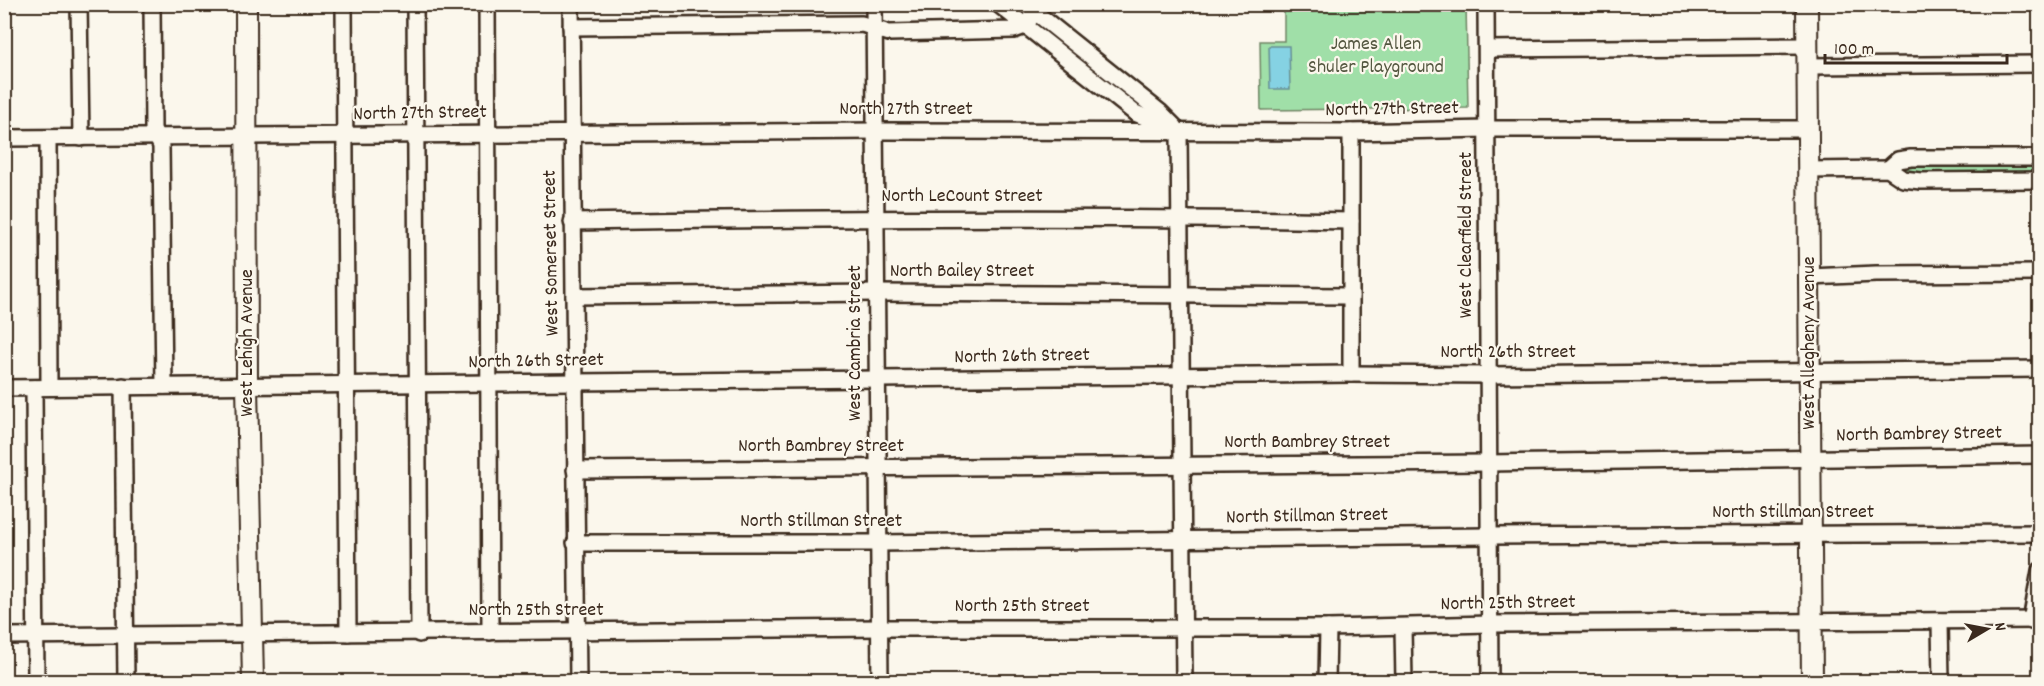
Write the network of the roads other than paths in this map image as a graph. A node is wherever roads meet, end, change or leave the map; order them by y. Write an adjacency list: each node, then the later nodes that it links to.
1 (80, 4): 33 (street)
2 (152, 4): 30 (street)
3 (246, 4): 28 (main road, West Lehigh Avenue)
4 (344, 4): 29 (street)
5 (416, 4): 27 (street)
6 (487, 4): 25 (street)
7 (571, 4): 14 (street, West Somerset Street)
8 (874, 4): 15 (street, West Cambria Street)
9 (998, 4): 13 (street)
10 (1486, 4): 17 (street, West Clearfield Street)
11 (1807, 4): 16 (main road, West Allegheny Avenue)
12 (1030, 8): 13 (street); 23 (street)
13 (1025, 26): 15 (street); 23 (street)
14 (571, 27): 15 (street); 26 (street, West Somerset Street)
15 (875, 30): 22 (street, West Cambria Street)
16 (1808, 46): 17 (street); 19 (main road, West Allegheny Avenue)
17 (1487, 49): 20 (street, West Clearfield Street)
18 (2040, 64): 19 (street)
19 (1808, 66): 21 (main road, West Allegheny Avenue)
20 (1487, 129): 21 (street, North 27th Street); 24 (street, North 27th Street); 51 (street, West Clearfield Street)
21 (1808, 129): 36 (main road, West Allegheny Avenue)
22 (876, 131): 23 (street, North 27th Street); 26 (street, North 27th Street); 38 (street, West Cambria Street)
23 (1179, 131): 24 (street, North 27th Street); 39 (street)
24 (1351, 132): 40 (street)
25 (488, 134): 26 (street, North 27th Street); 27 (street, North 27th Street); 55 (street)
26 (572, 134): 41 (street, West Somerset Street)
27 (416, 135): 29 (street, North 27th Street); 57 (street)
28 (246, 136): 29 (street, North 27th Street); 30 (street, North 27th Street); 59 (main road, West Lehigh Avenue)
29 (345, 136): 56 (street)
30 (157, 137): 33 (street, North 27th Street); 58 (street)
31 (4, 138): 32 (street, North 27th Street)
32 (48, 138): 33 (street, North 27th Street); 60 (street)
33 (81, 138)
34 (2040, 158): 35 (street)
35 (1888, 169): 36 (street); 37 (street)
36 (1809, 170): 43 (main road, West Allegheny Avenue)
37 (2040, 180)
38 (876, 218): 39 (street, North LeCount Street); 41 (street, North LeCount Street); 44 (street, West Cambria Street)
39 (1180, 218): 40 (street, North LeCount Street); 45 (street)
40 (1351, 221): 47 (street)
41 (572, 222): 46 (street, West Somerset Street)
42 (2040, 273): 43 (street)
43 (1810, 277): 49 (main road, West Allegheny Avenue)
44 (877, 293): 45 (street, North Bailey Street); 46 (street, North Bailey Street); 53 (street, West Cambria Street)
45 (1181, 294): 47 (street, North Bailey Street); 52 (street)
46 (574, 296): 54 (street, West Somerset Street)
47 (1351, 296): 50 (street)
48 (2040, 369): 49 (street, North 26th Street)
49 (1810, 372): 51 (street, North 26th Street); 65 (main road, West Allegheny Avenue)
50 (1351, 374): 51 (street, North 26th Street); 52 (street, North 26th Street)
51 (1489, 375): 66 (street, West Clearfield Street)
52 (1181, 376): 53 (street, North 26th Street); 67 (street)
53 (878, 379): 54 (street, North 26th Street); 68 (street, West Cambria Street)
54 (574, 382): 55 (street, North 26th Street); 69 (street, West Somerset Street)
55 (489, 383): 57 (street, North 26th Street); 85 (street)
56 (346, 384): 57 (street, North 26th Street); 59 (street, North 26th Street); 87 (street)
57 (418, 384): 88 (street)
58 (164, 386): 59 (street, North 26th Street); 61 (street, North 26th Street)
59 (247, 386): 89 (main road, West Lehigh Avenue)
60 (49, 387): 61 (street, North 26th Street); 63 (street, North 26th Street)
61 (123, 387): 92 (street)
62 (4, 388): 63 (street, North 26th Street)
63 (34, 388): 91 (street)
64 (2040, 454): 65 (street, North Bambrey Street)
65 (1811, 458): 66 (street, North Bambrey Street); 71 (main road, West Allegheny Avenue)
66 (1489, 463): 67 (street, North Bambrey Street); 72 (street, West Clearfield Street)
67 (1182, 465): 68 (street, North Bambrey Street); 73 (street)
68 (878, 468): 69 (street, North Bambrey Street); 75 (street, West Cambria Street)
69 (575, 470): 74 (street, West Somerset Street)
70 (2040, 533): 71 (street, North Stillman Street)
71 (1812, 534): 72 (street, North Stillman Street); 79 (main road, West Allegheny Avenue)
72 (1490, 536): 73 (street, North Stillman Street); 80 (street, West Clearfield Street)
73 (1183, 540): 75 (street, North Stillman Street); 83 (street)
74 (575, 543): 75 (street, North Stillman Street); 86 (street, West Somerset Street)
75 (879, 543): 82 (street, West Cambria Street)
76 (2040, 571): 78 (street)
77 (1940, 621): 78 (street, North 25th Street); 79 (street, North 25th Street); 103 (street)
78 (2035, 621)
79 (1812, 623): 80 (street, North 25th Street); 102 (main road, West Allegheny Avenue)
80 (1490, 624): 81 (street, North 25th Street); 101 (street, West Clearfield Street)
81 (1403, 627): 84 (street, North 25th Street); 100 (street)
82 (880, 628): 83 (street, North 25th Street); 86 (street, North 25th Street); 97 (street, West Cambria Street)
83 (1184, 628): 84 (street, North 25th Street); 98 (street)
84 (1328, 628): 99 (street)
85 (490, 632): 86 (street, North 25th Street); 88 (street, North 25th Street)
86 (577, 632): 96 (street, West Somerset Street)
87 (348, 633): 88 (street, North 25th Street); 89 (street, North 25th Street)
88 (419, 634)
89 (252, 635): 92 (street, North 25th Street); 95 (main road, West Lehigh Avenue)
90 (4, 636): 91 (street, North 25th Street)
91 (36, 636): 92 (street, North 25th Street); 93 (street)
92 (125, 636): 94 (street)
93 (36, 681)
94 (126, 681)
95 (253, 681)
96 (578, 681)
97 (880, 681)
98 (1184, 681)
99 (1327, 681)
100 (1404, 681)
101 (1490, 681)
102 (1812, 681)
103 (1941, 681)

